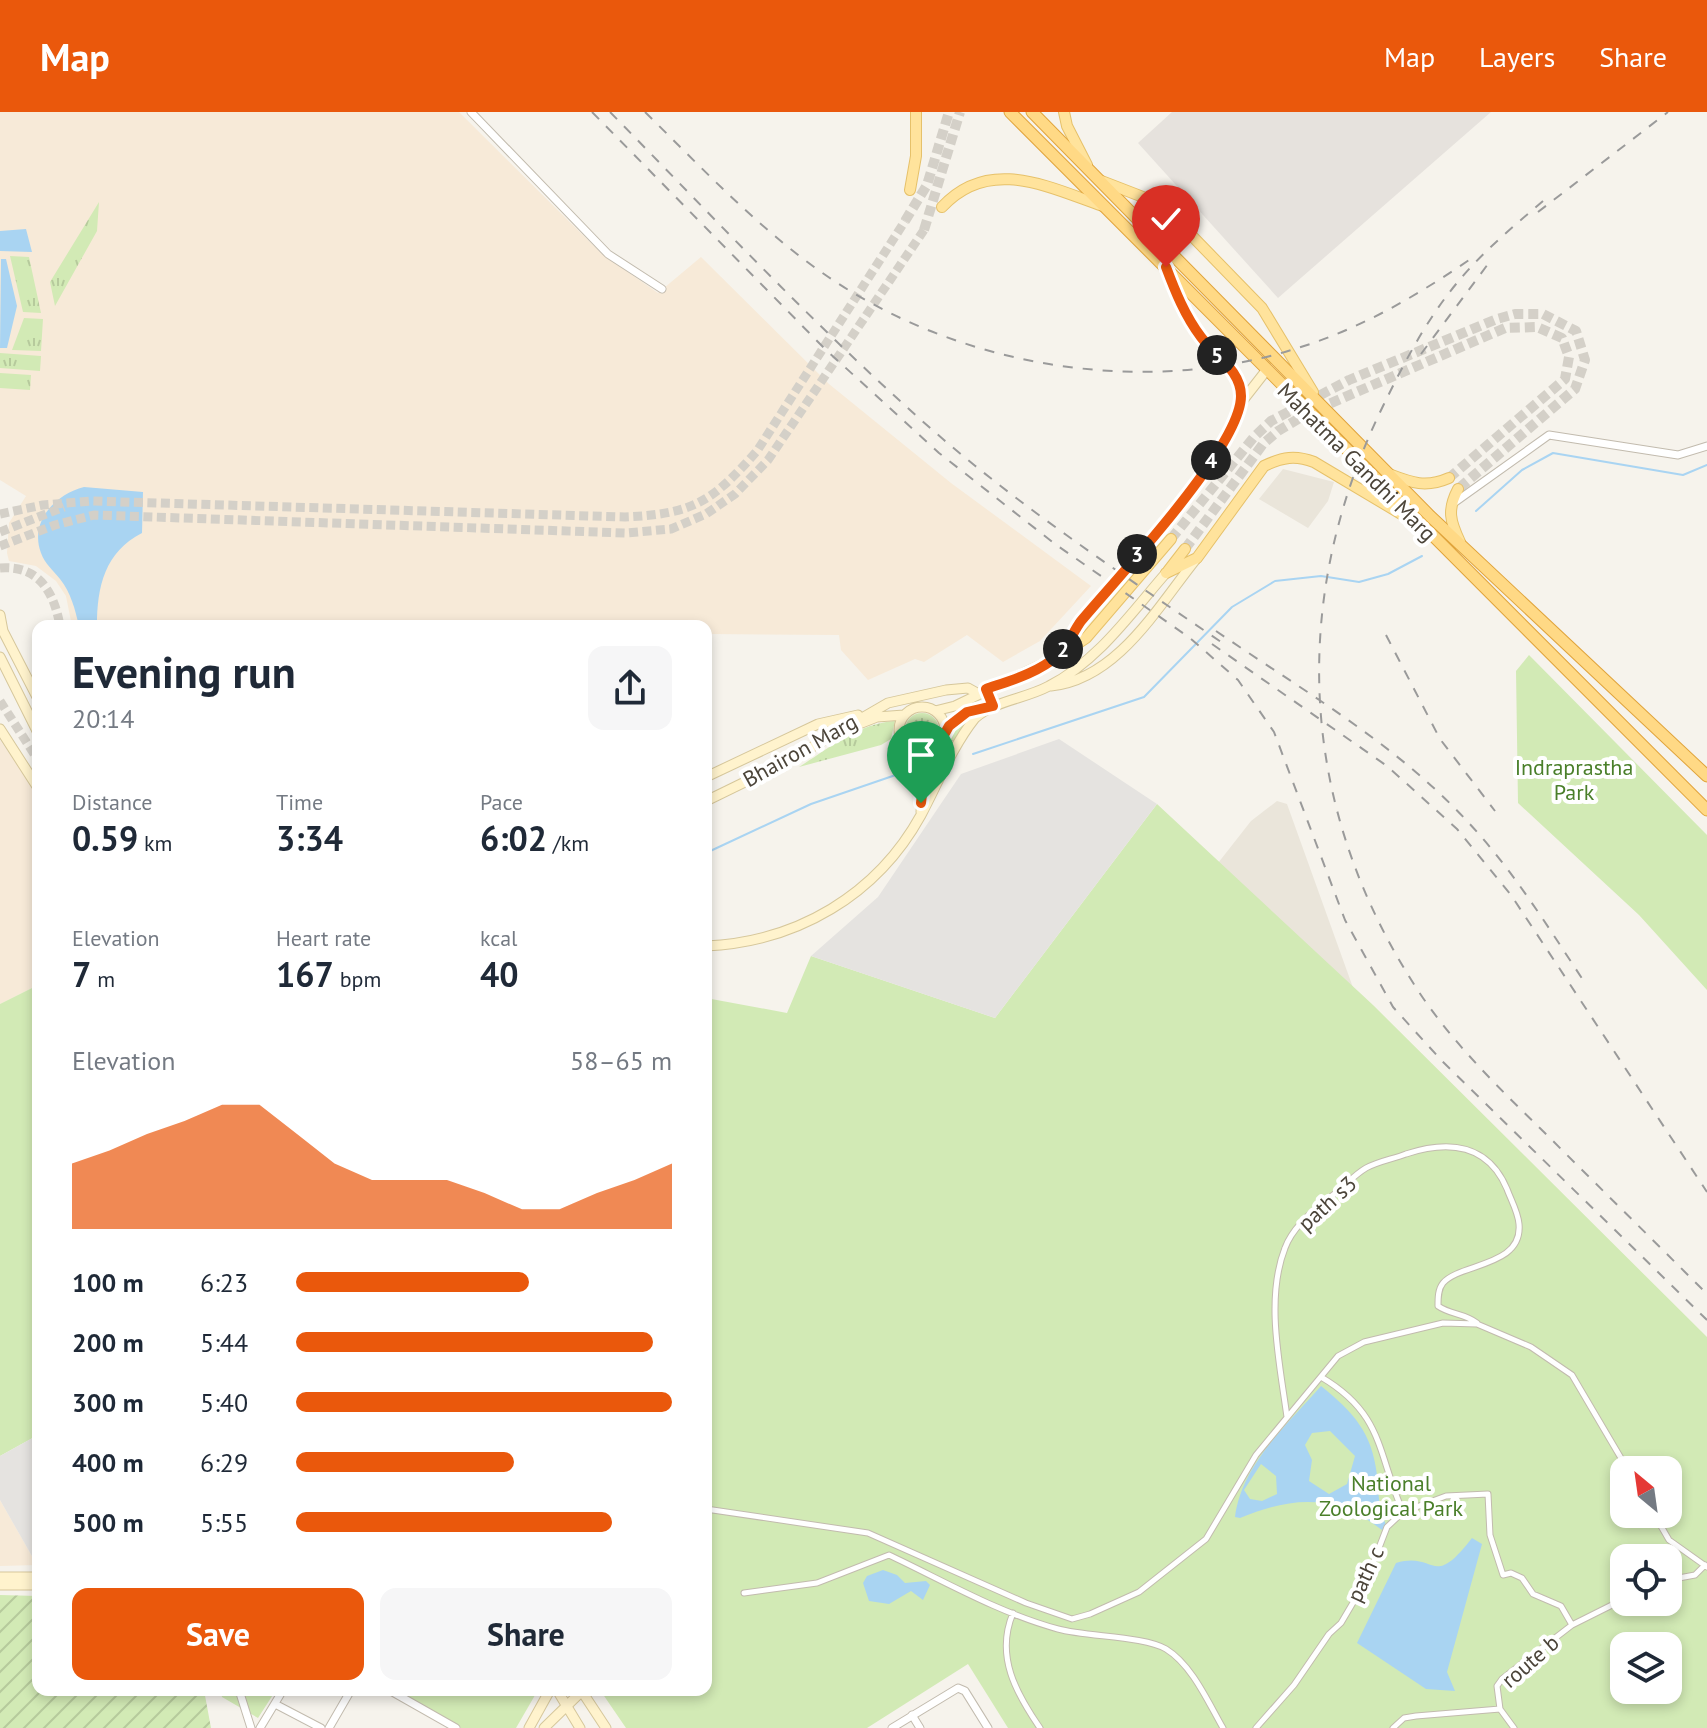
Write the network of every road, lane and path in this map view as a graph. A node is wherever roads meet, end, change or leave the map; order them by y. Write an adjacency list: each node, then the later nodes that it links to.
1 (471, 112): 12 (street)
2 (916, 112): 8 (main road)
3 (1010, 112): 10 (highway, Mahatma Gandhi Marg)
4 (1032, 112): 6 (highway, Mahatma Gandhi Marg)
5 (1064, 112): 6 (main road)
6 (1090, 171): 7 (highway, Mahatma Gandhi Marg)
7 (1099, 180): 15 (highway, Mahatma Gandhi Marg); 15 (main road)
8 (910, 190)
9 (942, 207): 10 (main road)
10 (1106, 207): 11 (highway, Mahatma Gandhi Marg)
11 (1166, 267): 13 (highway, Mahatma Gandhi Marg); 14 (main road)
12 (662, 289)
13 (1265, 372): 14 (main road, Bhairon Marg); 21 (highway, Mahatma Gandhi Marg)
14 (1240, 404): 28 (main road, Bhairon Marg)
15 (1327, 413): 17 (highway, Mahatma Gandhi Marg)
16 (1707, 446): 20 (street)
17 (1387, 473): 18 (main road); 23 (highway, Mahatma Gandhi Marg)
18 (1449, 478)
19 (1458, 489): 20 (main road)
20 (1450, 506): 23 (main road)
21 (1420, 525): 25 (main road); 46 (highway, Mahatma Gandhi Marg)
22 (1171, 539): 28 (main road)
23 (1462, 546): 43 (highway, Mahatma Gandhi Marg)
24 (1185, 549): 26 (main road)
25 (1197, 558): 26 (main road); 31 (main road)
26 (1166, 573): 31 (main road)
27 (0, 615): 30 (main road)
28 (1059, 656): 32 (main road, Bhairon Marg)
29 (0, 657): 37 (main road)
30 (32, 687)
31 (1047, 687): 33 (main road)
32 (981, 691): 33 (main road); 34 (main road); 35 (main road, Bhairon Marg)
33 (993, 706): 39 (main road); 47 (main road)
34 (935, 711): 36 (main road); 39 (main road)
35 (864, 714): 40 (main road, Bhairon Marg); 42 (main road)
36 (904, 715): 40 (main road); 41 (main road)
37 (32, 721)
38 (0, 729): 44 (main road)
39 (945, 731): 41 (main road)
40 (827, 737): 45 (main road, Bhairon Marg)
41 (937, 748): 47 (main road)
42 (712, 774)
43 (1707, 776)
44 (32, 779)
45 (712, 798)
46 (1707, 810)
47 (920, 816): 48 (main road)
48 (712, 945)
49 (1477, 1324): 50 (street); 51 (street, path s3); 52 (street)
50 (1321, 1377): 51 (street); 54 (street)
51 (1287, 1418): 53 (street)
52 (1620, 1456)
53 (712, 1510)
54 (1403, 1512): 65 (street, route b); 78 (street, path c)
55 (1662, 1528): 56 (street)
56 (1706, 1566): 59 (street)
57 (0, 1577): 58 (main road)
58 (32, 1577)
59 (1682, 1577)
60 (0, 1585): 61 (main road)
61 (32, 1585)
62 (744, 1593): 64 (street)
63 (1610, 1606): 65 (street)
64 (1013, 1613): 91 (street); 92 (street)
65 (1572, 1625): 76 (street, route b)
66 (241, 1696): 79 (street)
67 (280, 1696): 74 (street)
68 (348, 1696): 82 (street)
69 (400, 1696): 83 (street)
70 (547, 1696): 84 (main road)
71 (560, 1696): 75 (main road)
72 (575, 1696): 75 (main road)
73 (585, 1696): 87 (main road)
74 (275, 1704): 80 (street); 81 (street)
75 (565, 1704): 85 (main road); 86 (main road)
76 (1500, 1709): 93 (street, route b); 94 (street)
77 (912, 1715): 88 (street); 89 (street); 90 (street)
78 (1258, 1727)
79 (251, 1728)
80 (260, 1728)
81 (321, 1728)
82 (329, 1728)
83 (456, 1728)
84 (529, 1728)
85 (544, 1728)
86 (580, 1728)
87 (606, 1728)
88 (892, 1728)
89 (920, 1728)
90 (988, 1728)
91 (1040, 1728)
92 (1223, 1728)
93 (1393, 1728)
94 (1514, 1728)

